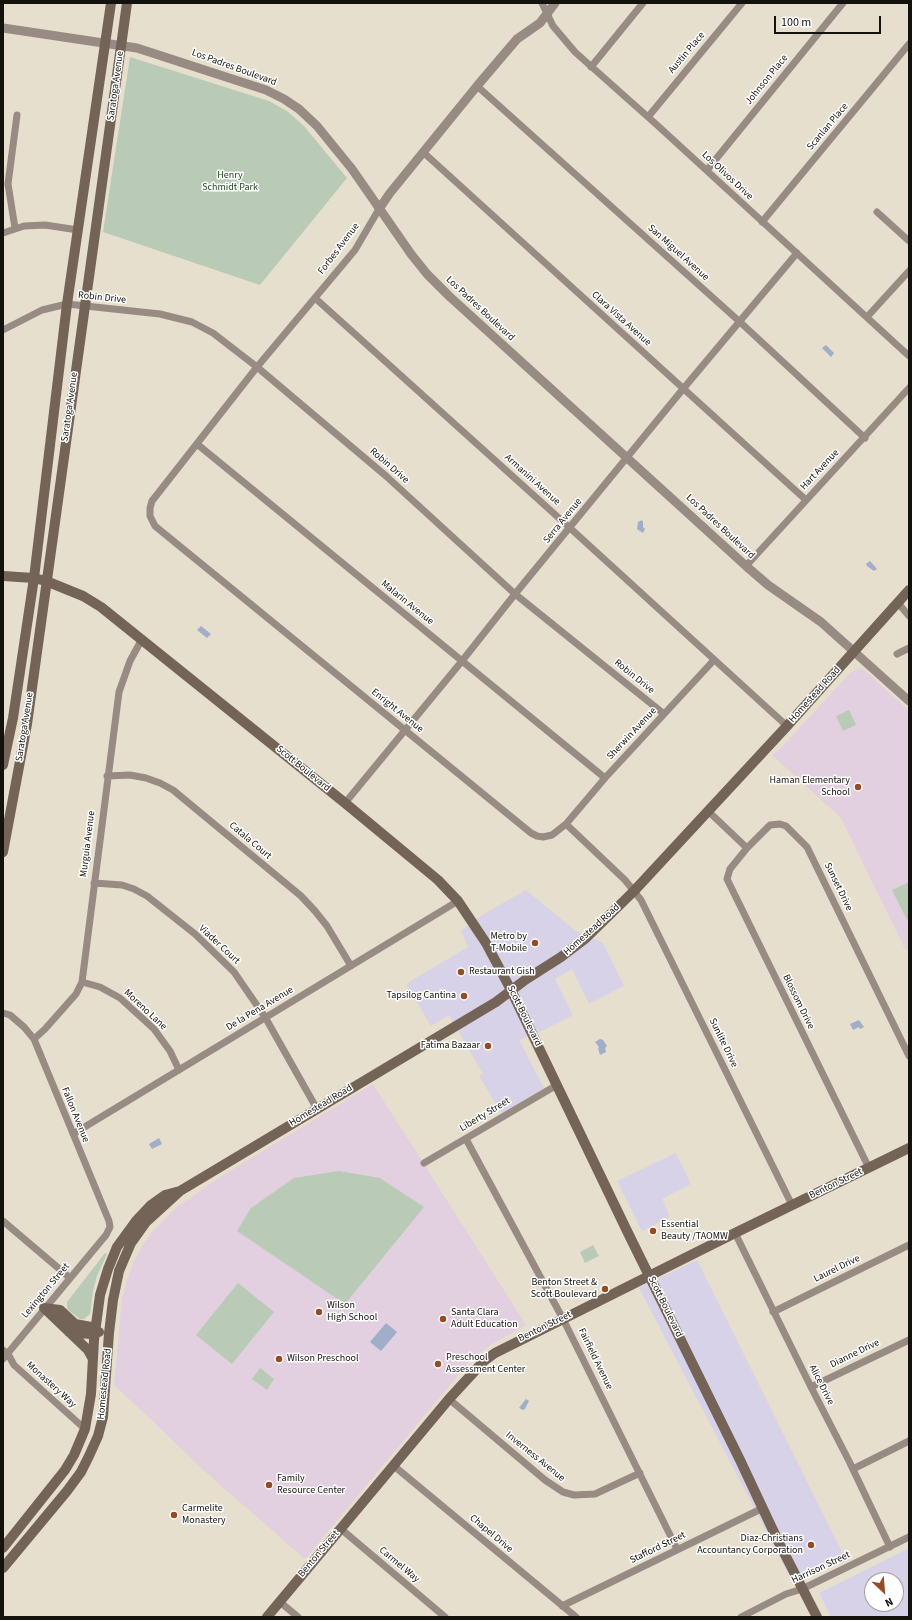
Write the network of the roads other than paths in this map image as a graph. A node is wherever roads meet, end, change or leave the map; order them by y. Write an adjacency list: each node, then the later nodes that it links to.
1 (111, 3): 10 (main road, Saratoga Avenue)
2 (127, 3): 12 (main road, Saratoga Avenue)
3 (542, 3): 8 (street, Los Olivos Drive)
4 (555, 3): 8 (street, Forbes Avenue)
5 (643, 3): 13 (street)
6 (742, 3): 16 (street, Austin Place)
7 (843, 3): 18 (street, Johnson Place)
8 (547, 14): 13 (street, Los Olivos Drive); 14 (street, Forbes Avenue)
9 (3, 28): 10 (street, Los Padres Boulevard)
10 (106, 43): 12 (street, Los Padres Boulevard); 23 (main road, Saratoga Avenue)
11 (909, 44): 21 (street, Scanlan Place)
12 (122, 45): 19 (street, Los Padres Boulevard); 30 (main road, Saratoga Avenue)
13 (591, 67): 16 (street, Los Olivos Drive)
14 (477, 86): 17 (street, Forbes Avenue); 32 (street, San Miguel Avenue)
15 (17, 115): 22 (street)
16 (648, 117): 18 (street, Los Olivos Drive)
17 (423, 152): 19 (street, Forbes Avenue); 37 (street, Clara Vista Avenue)
18 (706, 170): 21 (street, Los Olivos Drive)
19 (379, 209): 28 (street, Forbes Avenue); 40 (street, Los Padres Boulevard)
20 (877, 212): 25 (street)
21 (762, 222): 26 (street, Los Olivos Drive)
22 (15, 228): 23 (street); 24 (street)
23 (78, 230): 29 (main road, Saratoga Avenue)
24 (3, 233)
25 (909, 241)
26 (797, 253): 31 (street, Los Olivos Drive); 32 (street, Serra Avenue)
27 (909, 272): 31 (street)
28 (315, 298): 35 (street, Forbes Avenue); 43 (street, Armanini Avenue)
29 (67, 304): 30 (street, Robin Drive); 33 (street, Robin Drive); 46 (main road, Saratoga Avenue)
30 (84, 305): 35 (street, Robin Drive); 47 (main road, Saratoga Avenue)
31 (867, 318): 34 (street, Los Olivos Drive)
32 (740, 322): 37 (street, Serra Avenue); 38 (street, San Miguel Avenue)
33 (3, 330)
34 (909, 356)
35 (257, 367): 39 (street, Forbes Avenue); 49 (street, Robin Drive)
36 (909, 388): 38 (street, Hart Avenue)
37 (683, 389): 40 (street, Serra Avenue); 41 (street, Clara Vista Avenue)
38 (865, 438): 41 (street, Hart Avenue)
39 (197, 444): 42 (street, Forbes Avenue); 57 (street, Malarin Avenue)
40 (628, 457): 43 (street, Serra Avenue); 44 (street, Los Padres Boulevard)
41 (806, 500): 44 (street, Hart Avenue)
42 (150, 516): 61 (street, Enright Avenue)
43 (570, 528): 49 (street, Serra Avenue); 56 (street, Armanini Avenue)
44 (746, 566): 54 (street, Los Padres Boulevard)
45 (3, 576): 46 (main road, Scott Boulevard)
46 (34, 578): 47 (main road, Scott Boulevard); 62 (main road, Saratoga Avenue)
47 (46, 581): 52 (main road, Scott Boulevard); 66 (main road, Saratoga Avenue)
48 (909, 590): 50 (main road, Homestead Road)
49 (515, 594): 57 (street, Serra Avenue); 59 (street, Robin Drive)
50 (898, 603): 51 (street); 54 (main road, Homestead Road)
51 (909, 616)
52 (142, 639): 63 (street, Murguia Avenue); 65 (main road, Scott Boulevard)
53 (909, 648): 55 (street)
54 (854, 651): 58 (street, Los Padres Boulevard); 60 (main road, Homestead Road)
55 (897, 654)
56 (714, 660): 59 (street, Sherwin Avenue); 60 (street, Armanini Avenue)
57 (462, 661): 61 (street, Serra Avenue); 64 (street, Malarin Avenue)
58 (909, 701)
59 (664, 714): 64 (street, Sherwin Avenue)
60 (787, 726): 67 (main road, Homestead Road)
61 (405, 730): 65 (street, Serra Avenue); 68 (street, Enright Avenue)
62 (3, 765)
63 (107, 776): 72 (street, Murguia Avenue); 75 (street, Catala Court)
64 (605, 778): 68 (street, Sherwin Avenue)
65 (345, 803): 74 (main road, Scott Boulevard)
66 (7, 809): 69 (main road, Saratoga Avenue)
67 (708, 811): 70 (street); 73 (main road, Homestead Road)
68 (566, 824): 73 (street)
69 (4, 833): 71 (main road, Saratoga Avenue)
70 (747, 848): 81 (street, Sunset Drive); 89 (street, Blossom Drive)
71 (3, 852)
72 (94, 883): 76 (street, Murguia Avenue); 79 (street, Viader Court)
73 (634, 891): 77 (main road, Homestead Road); 91 (street, Sunlite Drive)
74 (458, 901): 75 (street, De la Pena Avenue); 77 (main road, Scott Boulevard)
75 (351, 966): 79 (street, De la Pena Avenue)
76 (82, 982): 80 (street, Murguia Avenue); 82 (street, Moreno Lane)
77 (511, 990): 83 (main road, Scott Boulevard); 84 (main road, Homestead Road)
78 (3, 1013): 80 (street, Fallon Avenue)
79 (265, 1017): 82 (street, De la Pena Avenue); 84 (street, Viader Court)
80 (34, 1039): 85 (street, Fallon Avenue)
81 (909, 1056)
82 (179, 1070): 85 (street, De la Pena Avenue)
83 (557, 1085): 86 (street, Liberty Street); 96 (main road, Scott Boulevard)
84 (317, 1109): 90 (main road, Homestead Road)
85 (73, 1134): 94 (street, Fallon Avenue)
86 (466, 1139): 88 (street, Liberty Street); 100 (street, Fairfield Avenue)
87 (909, 1148): 89 (main road, Benton Street)
88 (424, 1163)
89 (869, 1168): 91 (main road, Benton Street)
90 (180, 1191): 101 (main road, Homestead Road); 103 (main road, Homestead Road)
91 (792, 1205): 93 (main road, Benton Street)
92 (3, 1221): 97 (street)
93 (735, 1233): 96 (main road, Benton Street); 99 (street, Alice Drive)
94 (106, 1235): 97 (street, Lexington Street)
95 (909, 1245): 99 (street, Laurel Drive)
96 (649, 1276): 100 (main road, Benton Street); 114 (main road, Scott Boulevard)
97 (70, 1278): 98 (street, Lexington Street)
98 (44, 1308): 101 (main road); 102 (main road); 105 (street, Lexington Street)
99 (773, 1312): 107 (street, Alice Drive)
100 (563, 1319): 108 (main road, Benton Street); 113 (street, Fairfield Avenue)
101 (95, 1331): 102 (main road); 103 (main road); 106 (main road, Homestead Road)
102 (69, 1332): 106 (main road)
103 (109, 1333): 120 (main road, Homestead Road)
104 (909, 1340): 107 (street, Dianne Drive)
105 (5, 1354): 109 (street, Monastery Way)
106 (93, 1360): 109 (main road, Homestead Road)
107 (811, 1387): 112 (street, Alice Drive)
108 (450, 1399): 111 (main road, Benton Street); 113 (street, Inverness Avenue)
109 (85, 1429): 118 (main road, Homestead Road)
110 (909, 1441): 112 (street)
111 (394, 1466): 115 (main road, Benton Street); 123 (street, Chapel Drive)
112 (853, 1469): 117 (street, Alice Drive)
113 (640, 1473): 119 (street, Fairfield Avenue)
114 (763, 1508): 119 (street, Stafford Street); 121 (main road, Scott Boulevard)
115 (341, 1529): 122 (main road, Benton Street); 126 (street, Carmel Way)
116 (909, 1537): 117 (street, Harrison Street)
117 (890, 1547): 121 (street, Harrison Street)
118 (3, 1548)
119 (677, 1549): 123 (street, Stafford Street)
120 (3, 1568)
121 (802, 1590): 128 (street, Harrison Street); 129 (main road, Scott Boulevard)
122 (280, 1602): 124 (main road, Benton Street); 125 (street)
123 (562, 1606): 127 (street, Chapel Drive)
124 (267, 1617)
125 (298, 1617)
126 (445, 1617)
127 (576, 1617)
128 (741, 1617)
129 (817, 1617)

